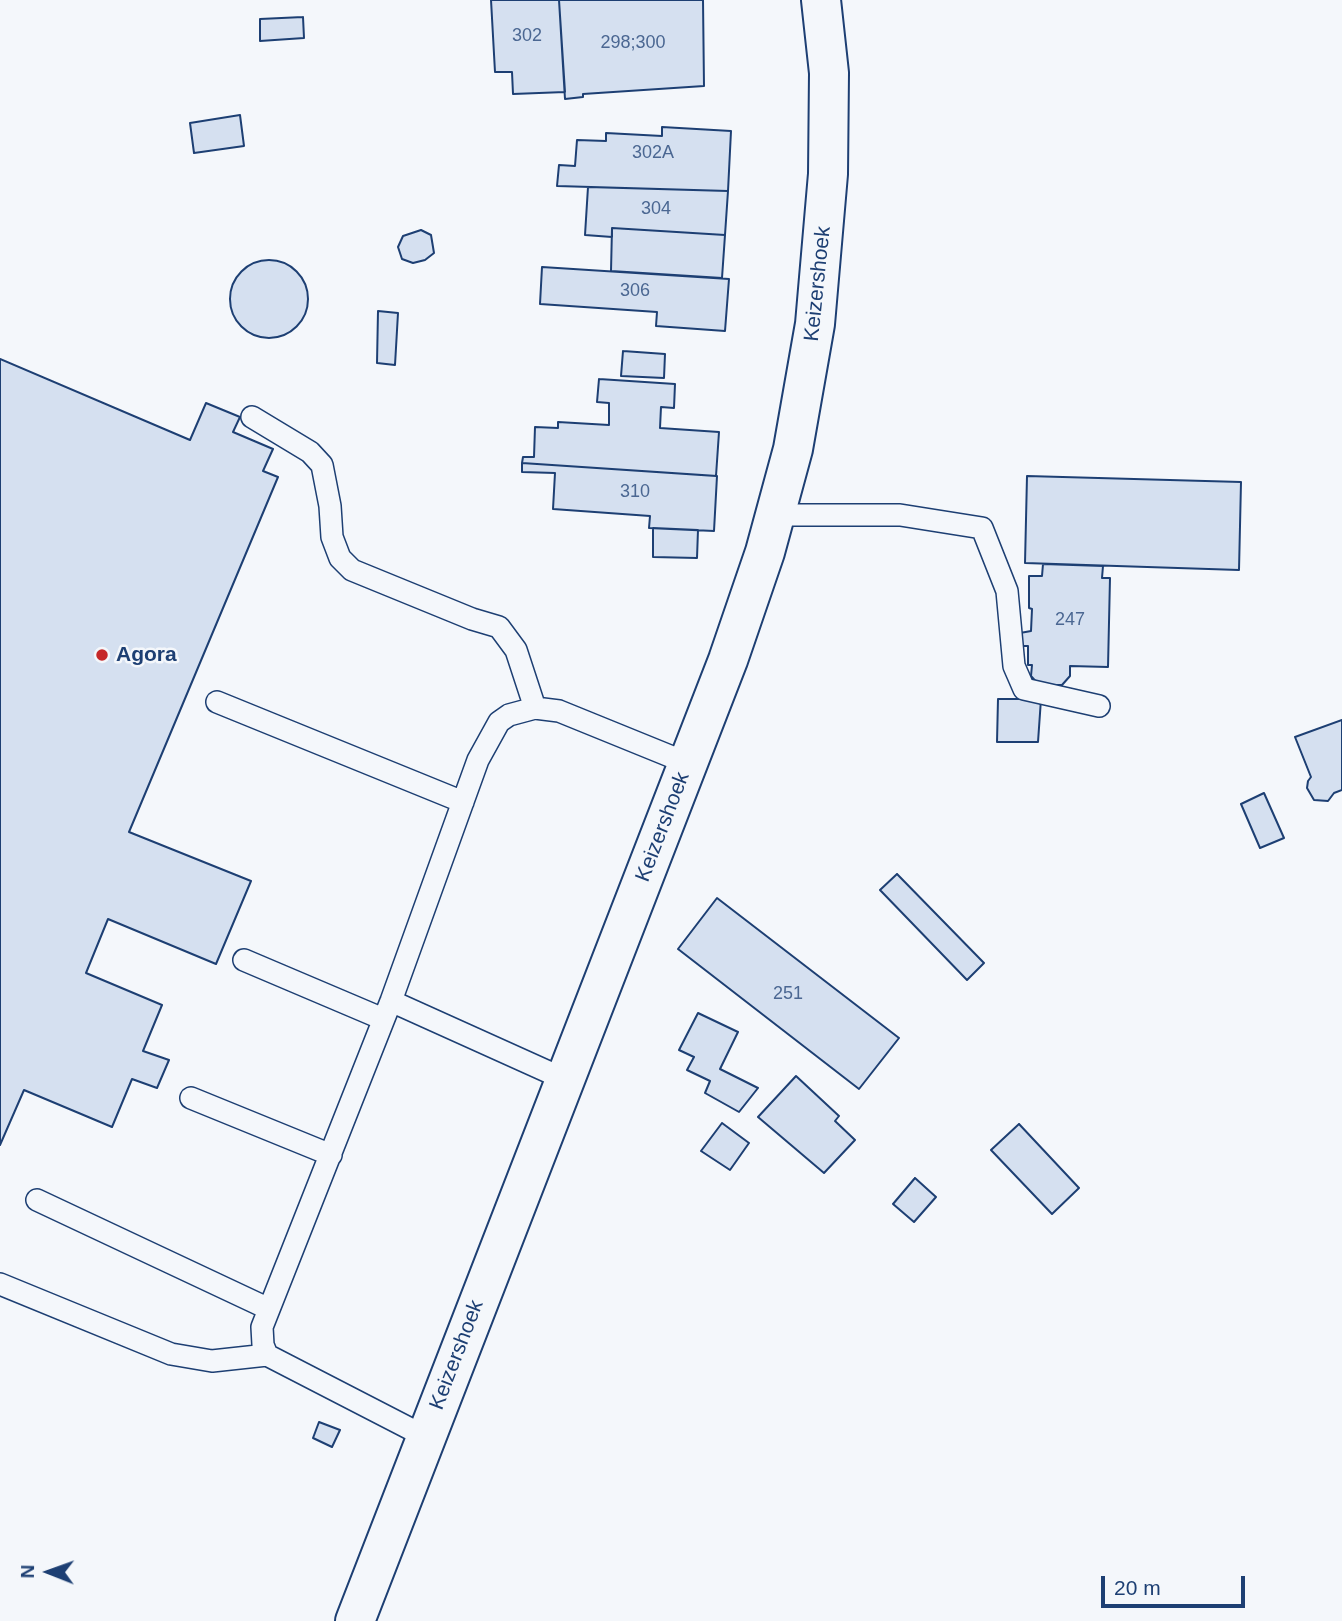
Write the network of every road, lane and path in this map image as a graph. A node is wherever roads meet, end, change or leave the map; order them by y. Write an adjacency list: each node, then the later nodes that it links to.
1 (821, 0): 3 (street, Keizershoek)
2 (251, 417): 6 (lane)
3 (775, 515): 5 (lane); 7 (street, Keizershoek)
4 (217, 702): 8 (lane)
5 (1100, 706)
6 (535, 708): 7 (lane); 8 (lane)
7 (688, 763): 11 (street, Keizershoek)
8 (463, 802): 10 (lane)
9 (244, 960): 10 (lane)
10 (387, 1010): 11 (lane); 13 (lane)
11 (564, 1079): 18 (street, Keizershoek)
12 (191, 1098): 13 (lane)
13 (331, 1155): 16 (lane)
14 (37, 1200): 16 (lane)
15 (0, 1284): 17 (lane)
16 (269, 1309): 17 (lane)
17 (267, 1355): 18 (lane)
18 (426, 1437): 19 (street, Keizershoek)
19 (355, 1621)

